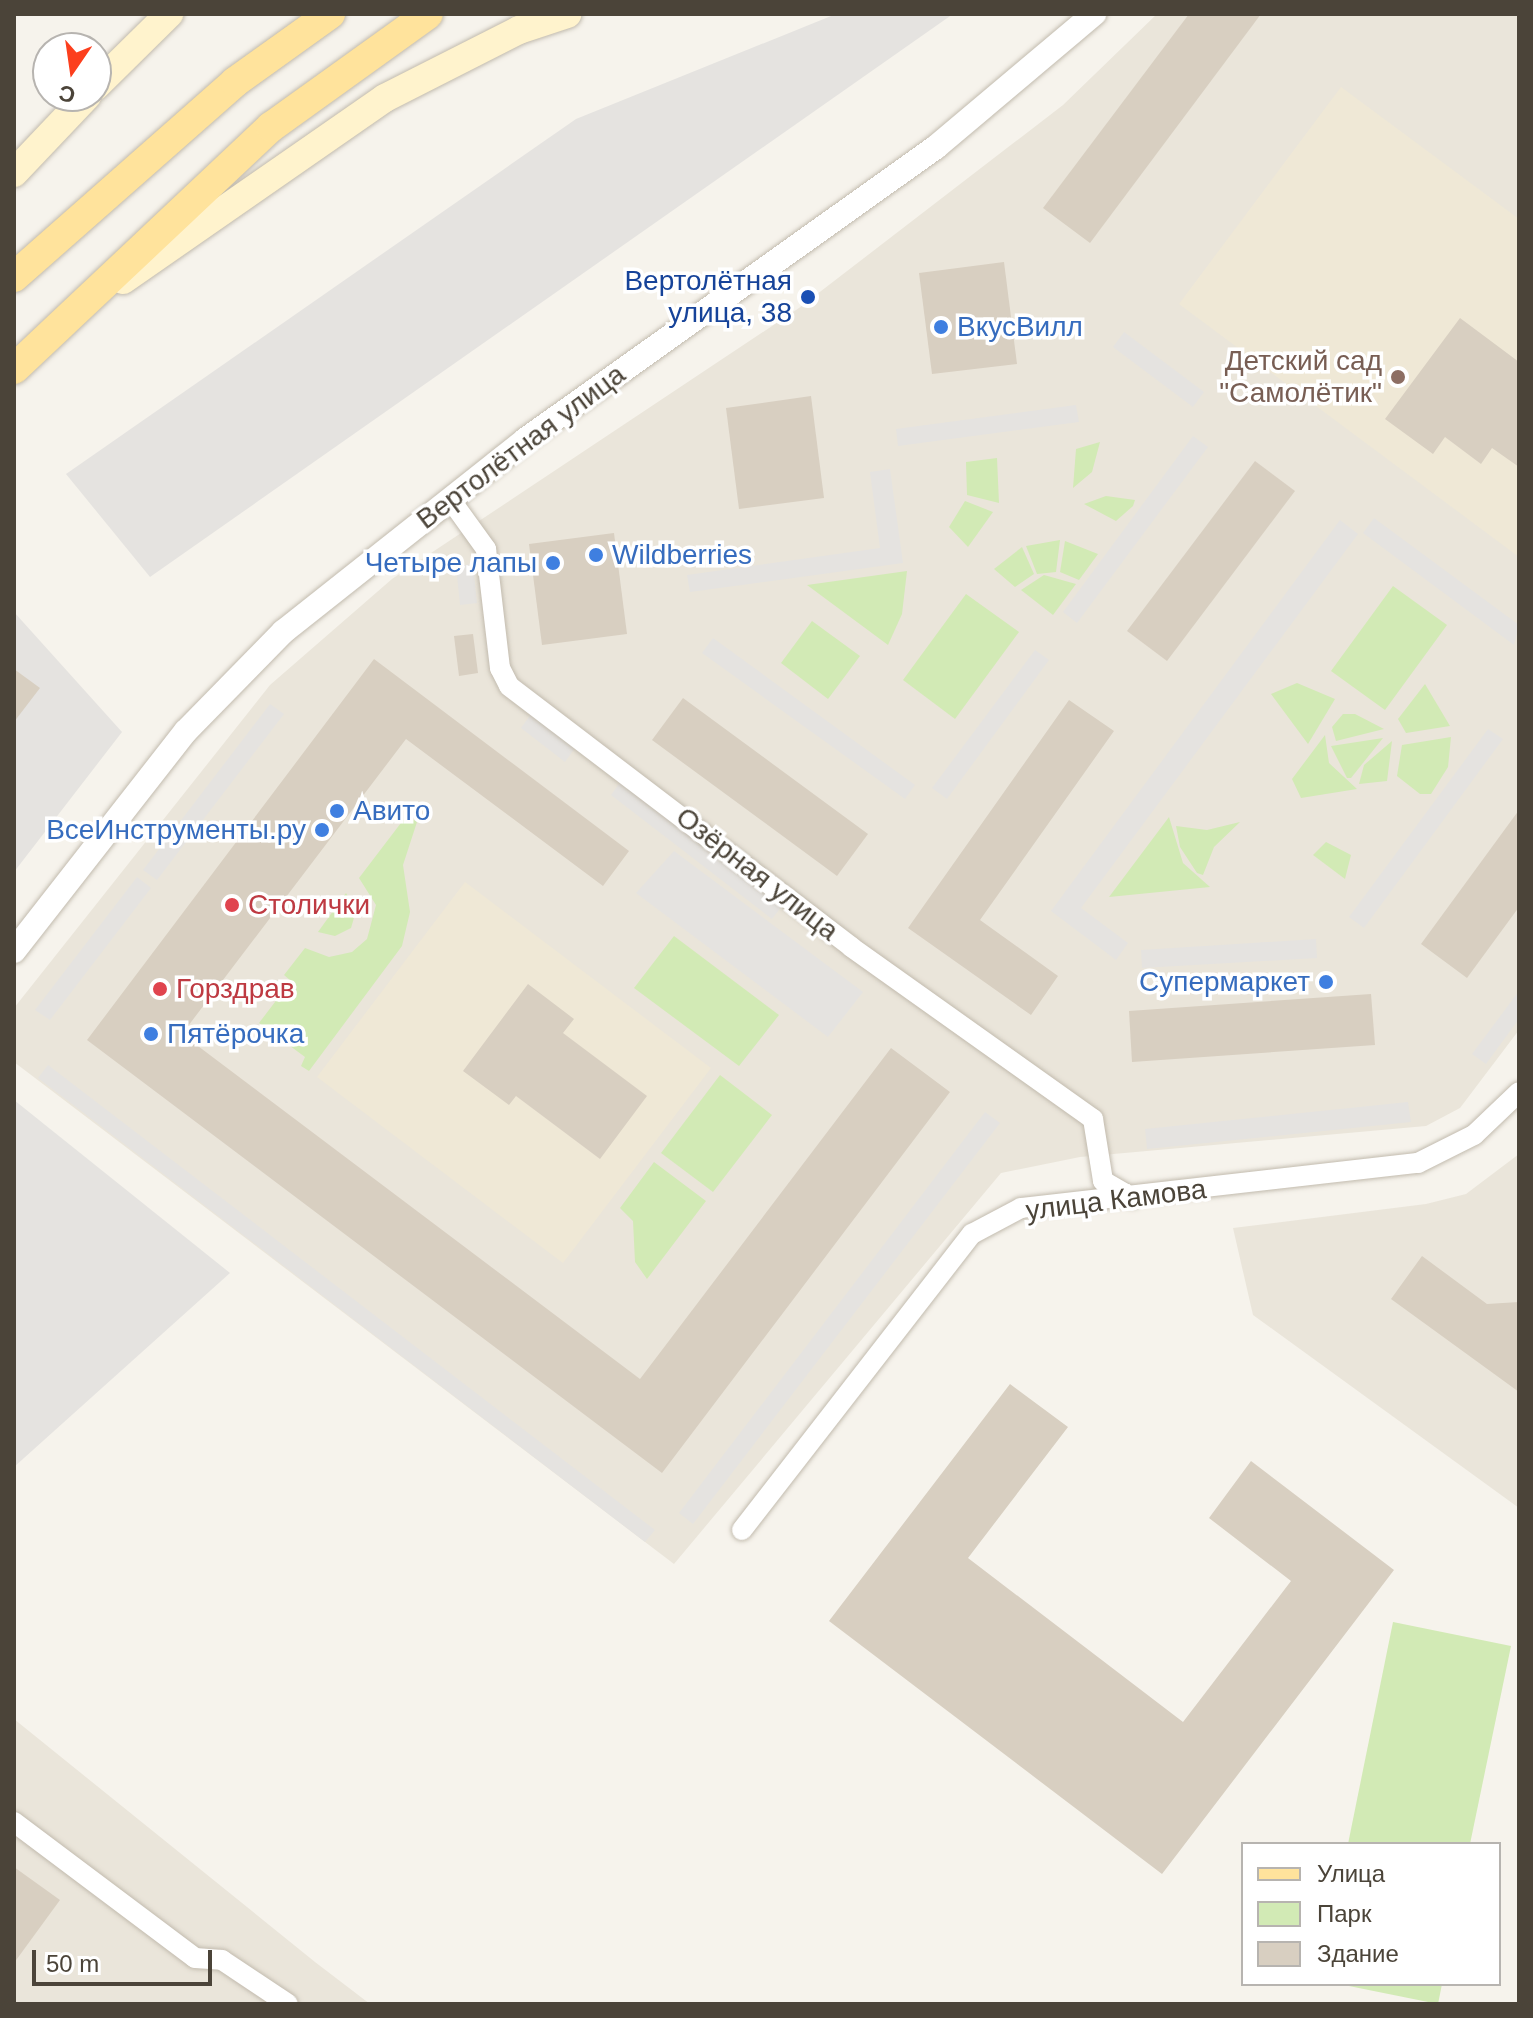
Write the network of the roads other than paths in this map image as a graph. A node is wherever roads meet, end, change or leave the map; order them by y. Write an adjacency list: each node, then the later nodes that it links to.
1 (169, 14): 6 (main road)
2 (330, 14): 9 (main road)
3 (428, 14): 10 (main road)
4 (567, 14): 10 (main road)
5 (1094, 14): 12 (street, Вертолётная улица)
6 (112, 70)
7 (72, 112): 8 (main road)
8 (14, 173)
9 (14, 277)
10 (48, 334): 11 (main road)
11 (14, 369)
12 (450, 499): 13 (street, Вертолётная улица); 15 (street, Озёрная улица)
13 (14, 951)
14 (1519, 1092): 15 (street, улица Камова)
15 (1132, 1198): 16 (street, улица Камова)
16 (742, 1530)
17 (14, 1822): 18 (street)
18 (288, 2004)

